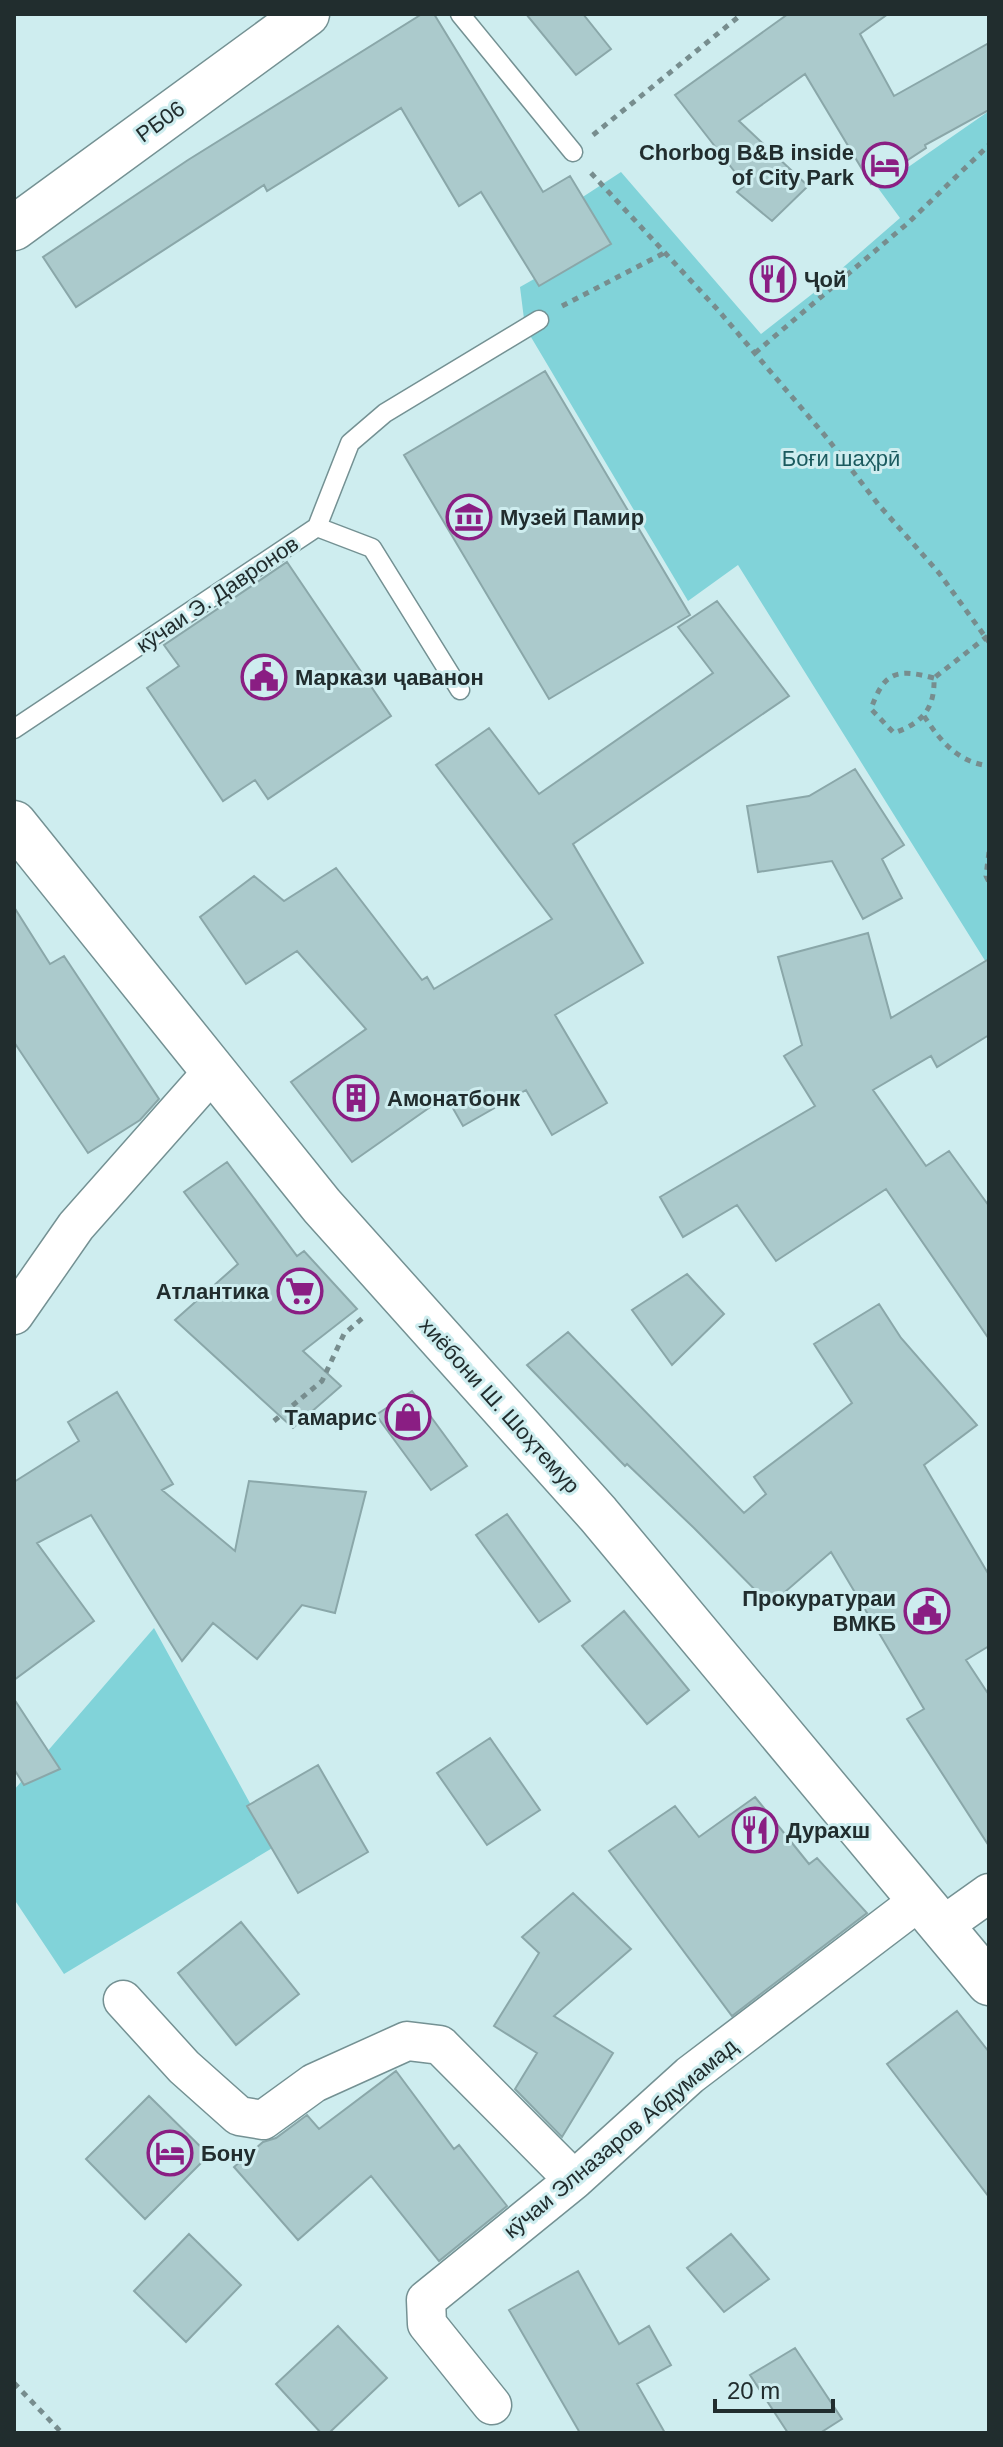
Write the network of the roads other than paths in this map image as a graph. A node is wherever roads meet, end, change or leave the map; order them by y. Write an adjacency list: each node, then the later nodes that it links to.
1 (307, 14): 4 (main road, РБ06 / РБ06)
2 (460, 14): 3 (lane)
3 (573, 152)
4 (14, 228)
5 (539, 320): 6 (lane, кӯчаи Э. Давронов)
6 (317, 527): 7 (lane); 8 (lane, кӯчаи Э. Давронов)
7 (460, 690)
8 (14, 729)
9 (14, 823): 10 (main road, хиёбони Ш. Шоҳтемур)
10 (214, 1070): 11 (street); 13 (main road, хиёбони Ш. Шоҳтемур)
11 (14, 1315)
12 (989, 1893): 13 (street, кӯчаи Элназаров Абдумамад)
13 (931, 1913): 14 (main road, хиёбони Ш. Шоҳтемур); 16 (street, кӯчаи Элназаров Абдумамад)
14 (989, 1983)
15 (123, 2000): 16 (street)
16 (574, 2180): 17 (street, кӯчаи Элназаров Абдумамад)
17 (492, 2405)

